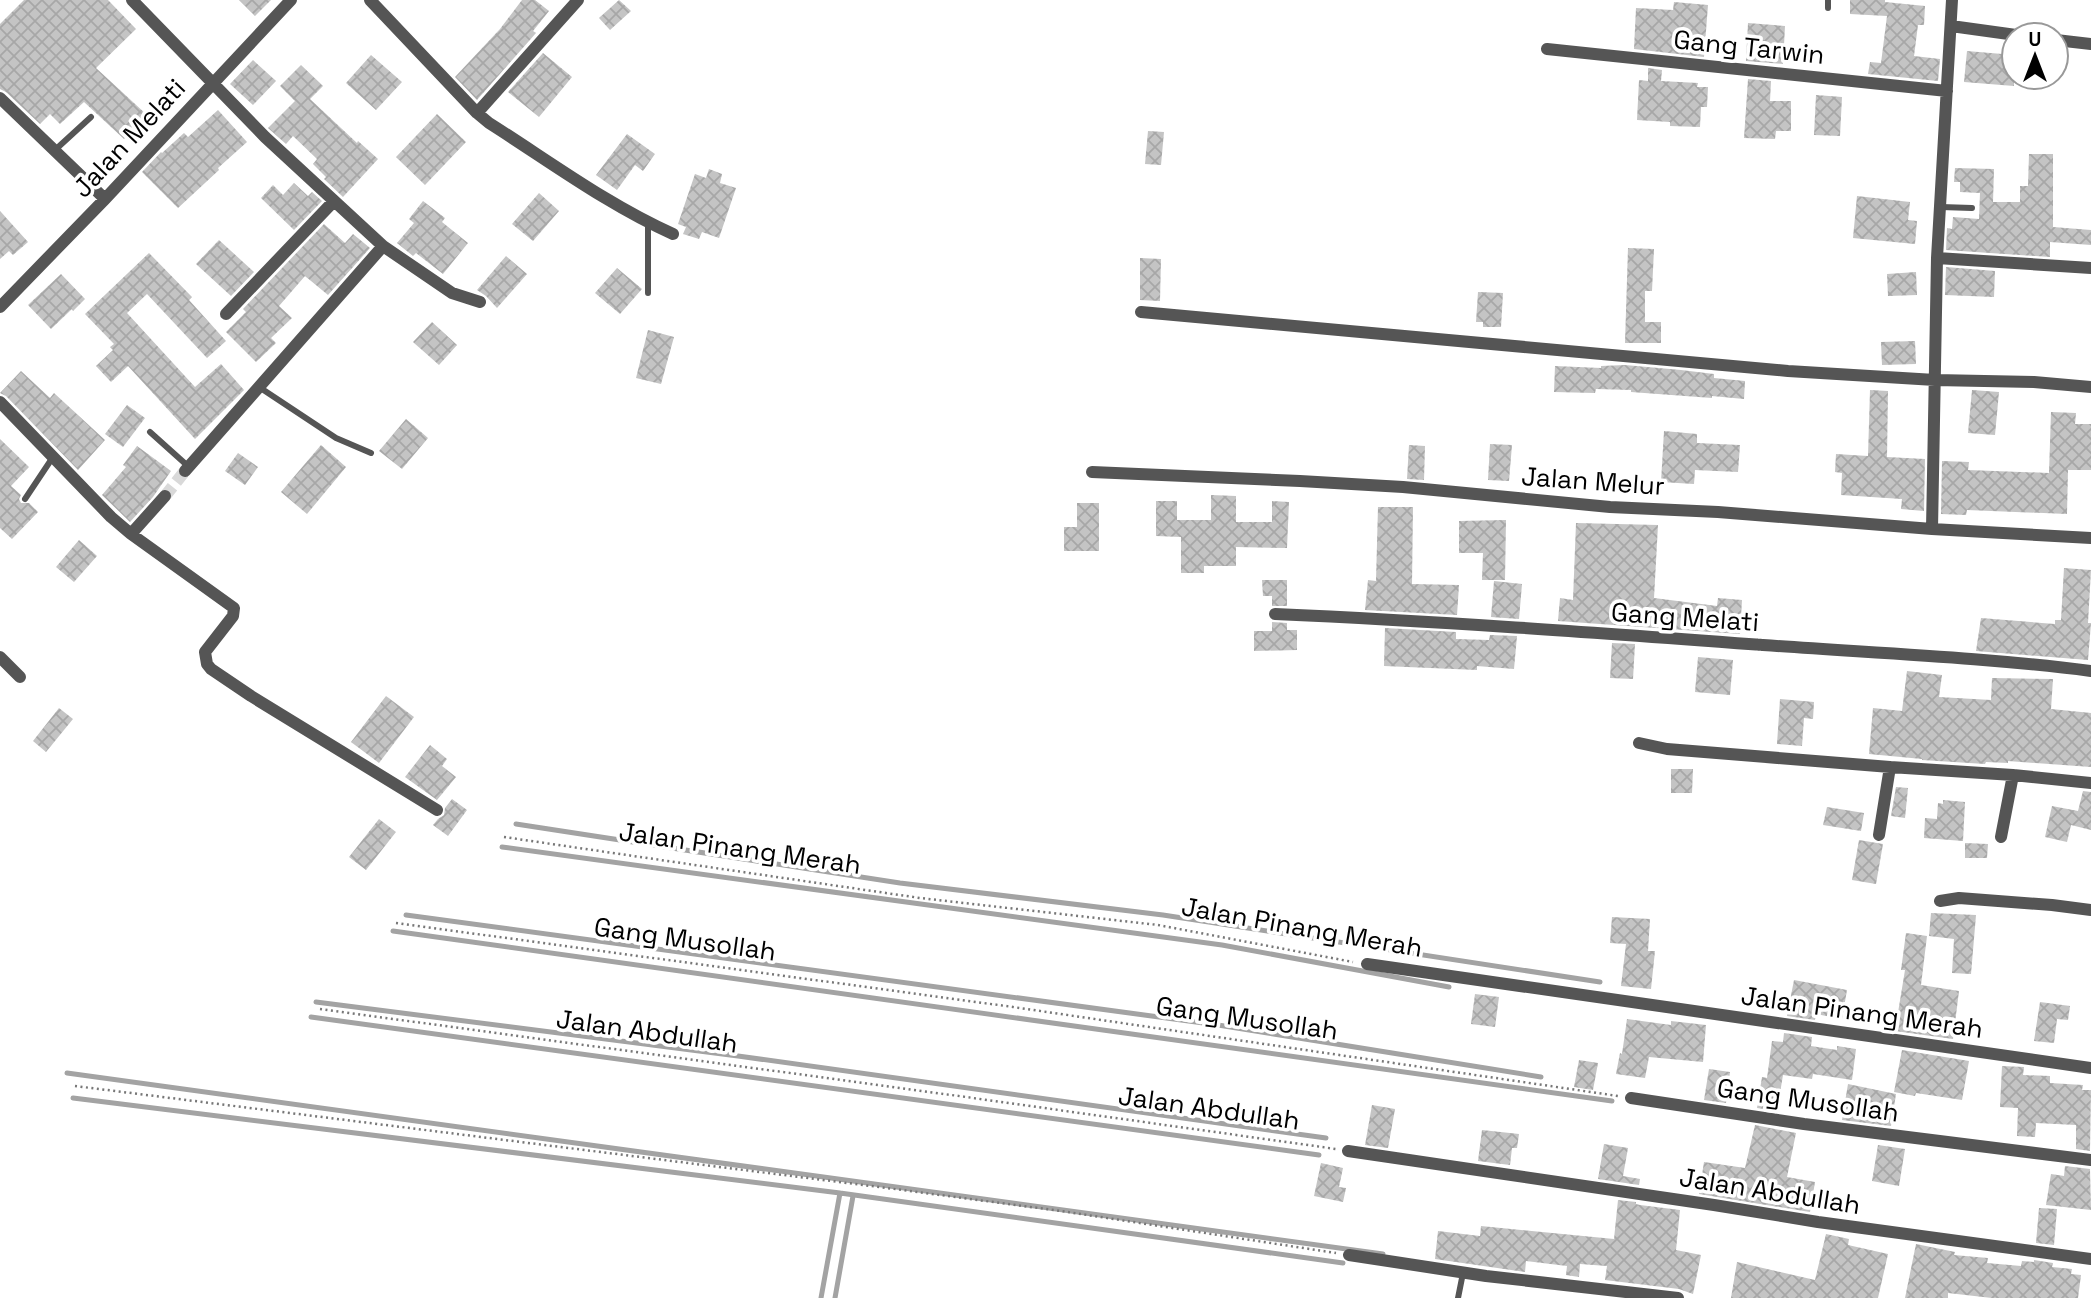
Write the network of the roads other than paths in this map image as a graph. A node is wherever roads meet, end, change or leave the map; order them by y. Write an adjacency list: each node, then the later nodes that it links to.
1 (132, 0): 13 (street)
2 (291, 0): 13 (street, Jalan Melati)
3 (370, 0): 16 (street)
4 (578, 0): 16 (street)
5 (1828, 0): 7 (lane)
6 (1952, 0): 8 (street)
7 (1828, 8)
8 (1951, 26): 9 (street); 14 (street)
9 (2000, 33)
10 (2070, 42): 11 (street)
11 (2091, 44)
12 (1547, 49): 14 (street, Gang Tarwin)
13 (211, 84): 19 (street, Jalan Melati); 20 (street)
14 (1947, 91): 21 (street)
15 (0, 98): 18 (street)
16 (477, 113): 23 (street)
17 (91, 117): 18 (lane)
18 (55, 150): 19 (street)
19 (105, 199): 30 (street, Jalan Melati)
20 (334, 201): 25 (street); 32 (street)
21 (1941, 207): 22 (lane); 26 (street)
22 (1972, 208)
23 (648, 223): 24 (street); 28 (lane)
24 (673, 234)
25 (383, 246): 29 (street); 34 (street)
26 (1937, 258): 27 (street); 33 (street)
27 (2091, 268)
28 (648, 292)
29 (480, 302)
30 (0, 307)
31 (1141, 312): 33 (street)
32 (226, 314)
33 (1935, 380): 35 (street); 44 (street)
34 (259, 387): 38 (lane); 40 (street)
35 (2091, 387)
36 (0, 402): 39 (street)
37 (150, 432): 40 (lane)
38 (372, 453)
39 (53, 457): 43 (lane); 45 (street)
40 (187, 469)
41 (1092, 472): 44 (street, Jalan Melur)
42 (165, 496): 45 (street)
43 (25, 499)
44 (1932, 529): 46 (street, Jalan Melur)
45 (131, 534): 55 (street)
46 (2091, 538)
47 (1275, 614): 49 (street, Gang Melati)
48 (0, 657): 50 (street)
49 (2091, 671)
50 (20, 677)
51 (1639, 743): 52 (street)
52 (1890, 767): 53 (street); 56 (street)
53 (2014, 775): 54 (street); 57 (street)
54 (2091, 783)
55 (438, 810)
56 (1878, 835)
57 (2001, 837)
58 (1940, 901): 59 (street)
59 (2091, 910)
60 (1367, 964): 61 (street, Jalan Pinang Merah)
61 (2091, 1068)
62 (1632, 1098): 64 (street, Gang Musollah)
63 (1348, 1151): 66 (street, Jalan Abdullah)
64 (2091, 1160)
65 (1349, 1255): 67 (street)
66 (2091, 1259)
67 (1463, 1273): 68 (street); 69 (lane)
68 (1617, 1295): 70 (street)
69 (1458, 1298)
70 (1678, 1298)

